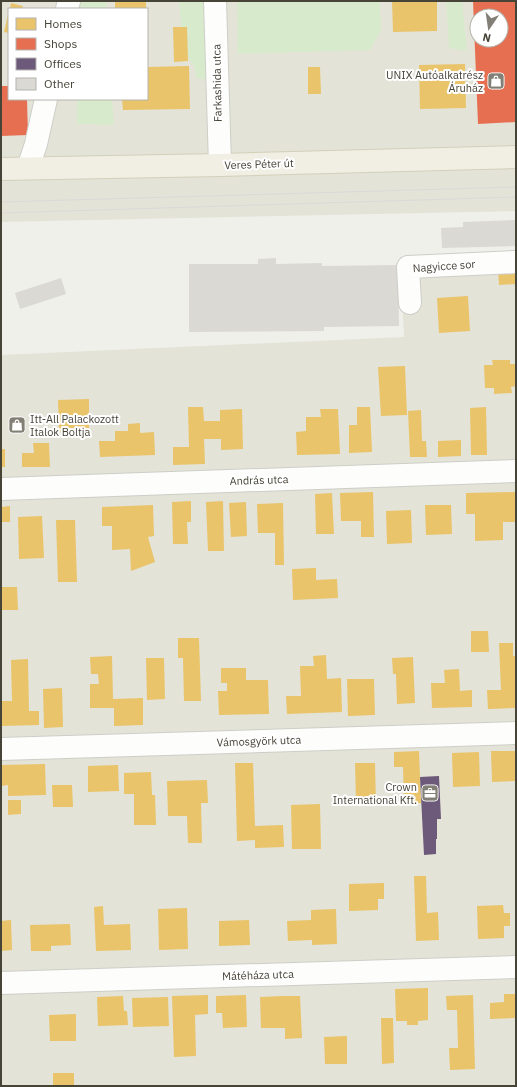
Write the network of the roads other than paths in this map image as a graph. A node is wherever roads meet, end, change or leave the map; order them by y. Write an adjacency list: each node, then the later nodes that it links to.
1 (215, 1): 4 (street, Farkashida utca)
2 (46, 100): 5 (street)
3 (516, 156): 4 (main road, Veres Péter út)
4 (220, 165): 5 (main road, Veres Péter út)
5 (28, 168): 6 (main road, Veres Péter út)
6 (1, 169)
7 (516, 262): 8 (street, Nagyicce sor)
8 (410, 303)
9 (516, 471): 10 (street, András utca)
10 (1, 489)
11 (516, 732): 12 (street, Vámosgyörk utca)
12 (1, 748)
13 (516, 967): 14 (street, Mátéháza utca)
14 (1, 984)

